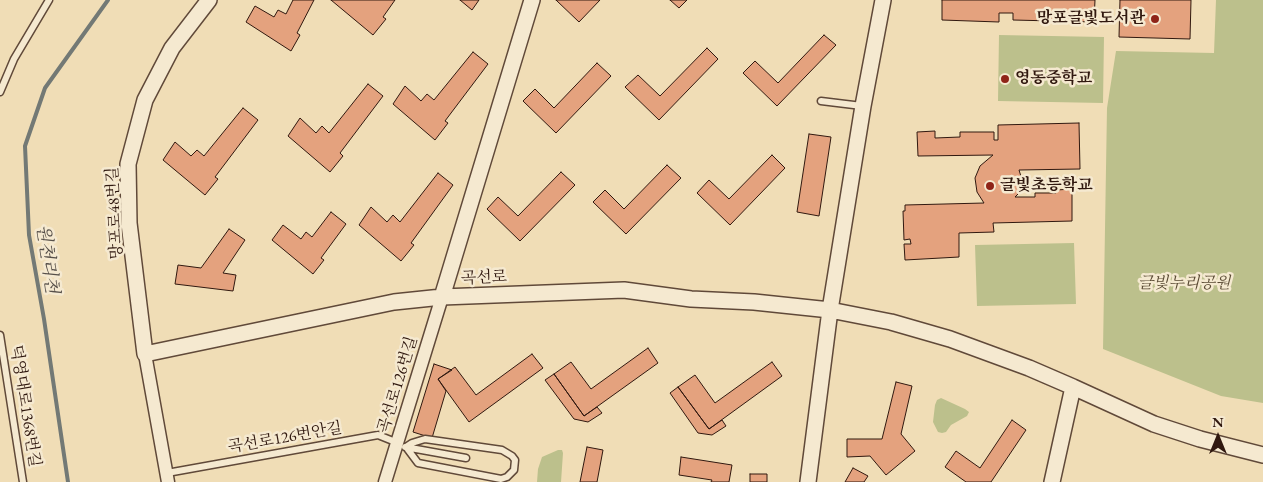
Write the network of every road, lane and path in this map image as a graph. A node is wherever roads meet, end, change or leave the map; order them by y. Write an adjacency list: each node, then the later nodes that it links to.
1 (49, 0): 5 (lane)
2 (209, 0): 11 (street, 망포로48번길)
3 (532, 0): 8 (street)
4 (883, 0): 7 (street)
5 (0, 92)
6 (821, 101): 7 (lane)
7 (862, 106): 9 (street)
8 (442, 297): 9 (street, 곡선로); 11 (street, 곡선로); 13 (street, 곡선로126번길)
9 (830, 310): 12 (street, 곡선로); 19 (street)
10 (0, 335): 17 (lane, 덕영대로1368번길)
11 (145, 354): 16 (street)
12 (1073, 388): 14 (street, 곡선로); 20 (street)
13 (400, 445): 13 (lane); 15 (lane, 곡선로126번안길); 16 (lane, 곡선로126번안길); 18 (street, 곡선로126번길)
14 (1263, 455)
15 (466, 458)
16 (167, 477)
17 (23, 482)
18 (385, 482)
19 (808, 482)
20 (1052, 482)

